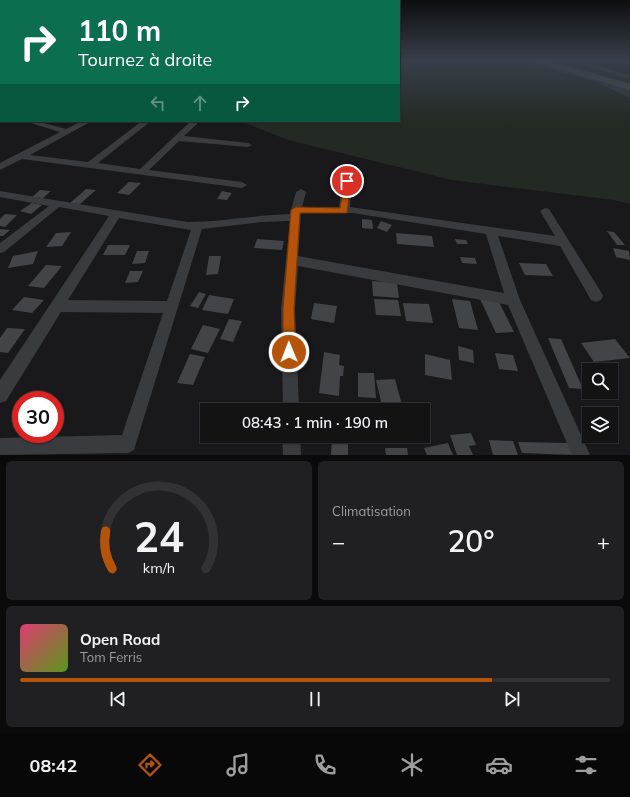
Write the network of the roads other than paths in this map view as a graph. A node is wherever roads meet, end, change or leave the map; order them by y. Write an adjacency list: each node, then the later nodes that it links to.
1 (610, 81): 2 (main road)
2 (630, 87)
3 (32, 122): 7 (street)
4 (86, 122): 7 (street)
5 (146, 122): 11 (street)
6 (194, 122): 8 (street)
7 (68, 132): 10 (street)
8 (177, 138): 9 (street); 13 (street)
9 (248, 144)
10 (20, 156): 11 (street); 12 (street)
11 (90, 165): 13 (street)
12 (0, 167)
13 (142, 172): 15 (street)
14 (347, 181): 19 (street)
15 (242, 185)
16 (301, 192): 22 (street)
17 (0, 194): 18 (street)
18 (56, 205): 21 (street); 26 (street)
19 (344, 210): 22 (street); 24 (street)
20 (545, 211): 25 (street)
21 (116, 214): 23 (street); 30 (street)
22 (296, 214): 23 (street); 27 (street)
23 (198, 226): 31 (street)
24 (490, 230): 25 (street); 29 (street)
25 (564, 242): 28 (street)
26 (0, 250)
27 (292, 260): 29 (street); 33 (street)
28 (596, 296)
29 (512, 300): 37 (street)
30 (56, 306): 31 (street); 32 (street)
31 (172, 307): 35 (street)
32 (0, 396)
33 (291, 403)
34 (291, 443): 36 (street)
35 (0, 447)
36 (292, 455)
37 (581, 455)

